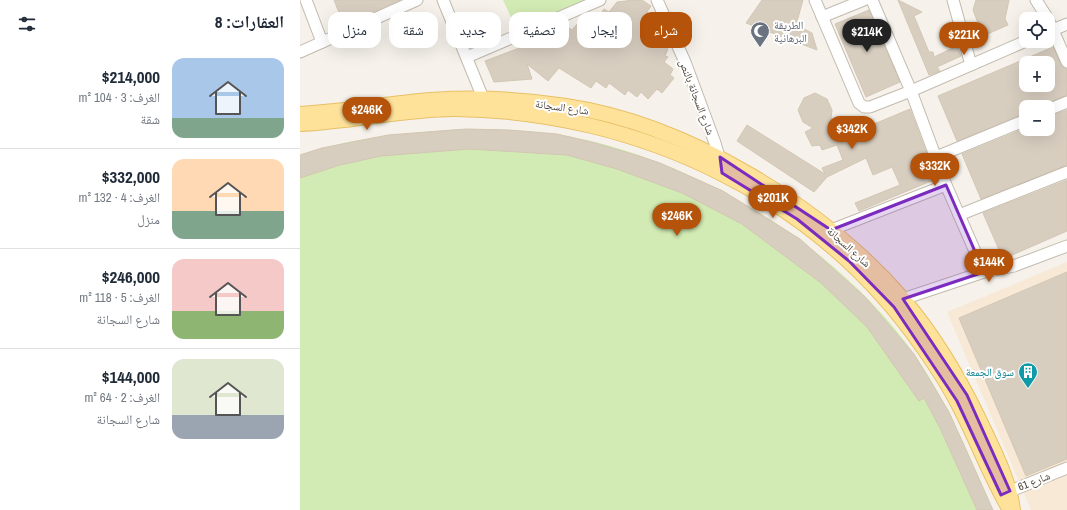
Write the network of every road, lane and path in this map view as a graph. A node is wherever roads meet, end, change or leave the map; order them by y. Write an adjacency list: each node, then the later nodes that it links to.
1 (306, 0): 16 (street)
2 (417, 0): 16 (street)
3 (443, 0): 19 (street)
4 (600, 0): 19 (street)
5 (657, 0): 31 (street, شارع السجانة بالنص)
6 (815, 0): 12 (street)
7 (864, 0): 12 (street)
8 (872, 0): 22 (street)
9 (953, 0): 21 (street)
10 (1036, 0): 11 (street)
11 (1042, 12)
12 (822, 17): 22 (street)
13 (1067, 24): 14 (street)
14 (1055, 25)
15 (1055, 37): 20 (street)
16 (322, 42): 18 (street)
17 (1019, 44): 21 (street)
18 (300, 52)
19 (467, 57): 23 (street)
20 (1067, 62)
21 (972, 65): 22 (street)
22 (911, 91): 30 (street)
23 (483, 98): 25 (main road, شارع السجانة); 31 (main road, شارع السجانة)
24 (1067, 102): 26 (street)
25 (430, 105): 27 (main road); 29 (main road); 33 (main road, شارع السجانة)
26 (1055, 107)
27 (300, 114)
28 (1019, 123): 30 (street)
29 (300, 124)
30 (936, 157): 34 (street)
31 (720, 158): 33 (street, شارع السجانة بالنص); 36 (main road, شارع السجانة)
32 (1067, 172): 35 (street)
33 (722, 174): 41 (main road, شارع السجانة)
34 (946, 185): 35 (street); 36 (street)
35 (959, 215): 38 (street)
36 (831, 230): 39 (main road, شارع السجانة)
37 (1067, 246): 38 (street)
38 (984, 272): 39 (street)
39 (903, 299): 41 (main road, شارع السجانة)
40 (1067, 468): 41 (street, شارع 61)
41 (1006, 493): 42 (main road, شارع السجانة); 43 (main road, شارع السجانة)
42 (1010, 510)
43 (1013, 510)

